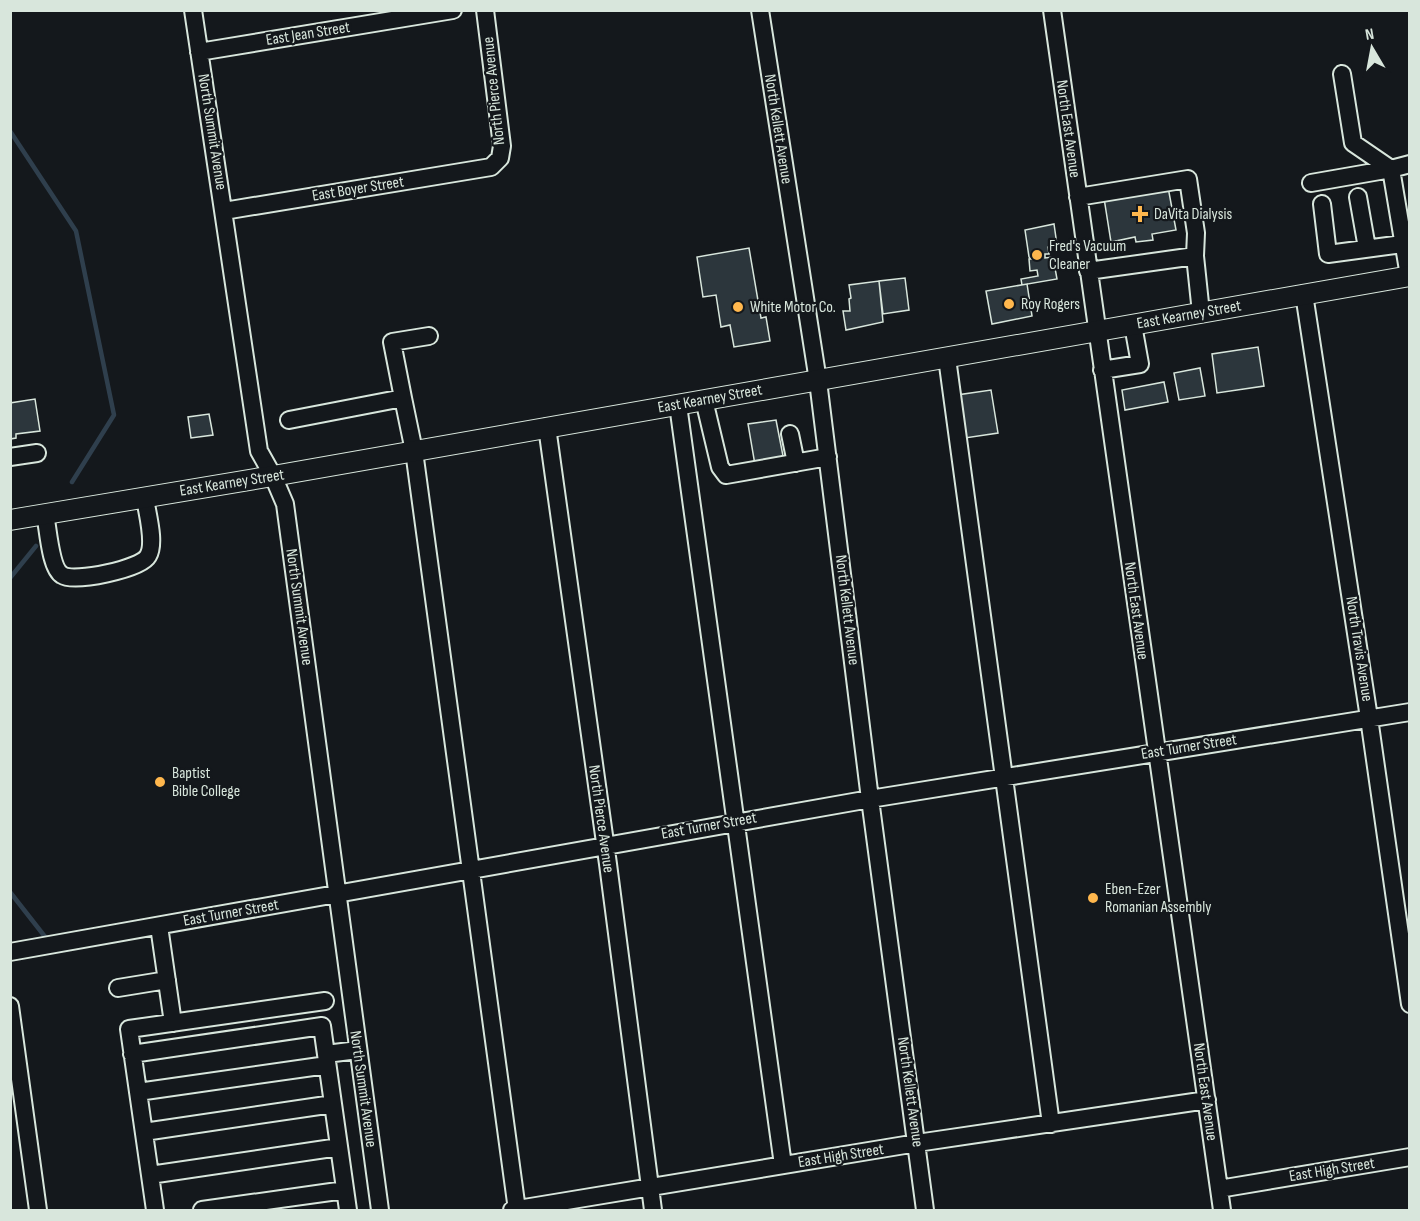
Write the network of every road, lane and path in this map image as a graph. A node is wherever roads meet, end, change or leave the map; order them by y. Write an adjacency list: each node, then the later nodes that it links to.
1 (193, 10): 6 (street, North Summit Avenue)
2 (453, 10): 6 (street, East Jean Street)
3 (485, 10): 9 (street, North Pierce Avenue)
4 (760, 10): 28 (street, North Kellett Avenue)
5 (1052, 10): 12 (street, North East Avenue)
6 (199, 52): 15 (street, North Summit Avenue)
7 (1342, 74): 10 (street)
8 (1410, 164): 10 (street)
9 (491, 167): 15 (street, East Boyer Street)
10 (1390, 169): 11 (street); 16 (street)
11 (1311, 183)
12 (1078, 197): 18 (street); 19 (street, North East Avenue)
13 (1358, 197): 17 (street)
14 (1322, 204): 17 (street)
15 (224, 211): 40 (street, North Summit Avenue)
16 (1406, 243): 17 (street); 20 (street)
17 (1366, 248)
18 (1195, 256): 19 (street); 22 (street)
19 (1088, 271): 24 (street, North East Avenue)
20 (1409, 276): 21 (main road, East Kearney Street)
21 (1304, 294): 22 (main road, East Kearney Street); 45 (street, North Travis Avenue)
22 (1201, 312): 23 (main road, East Kearney Street)
23 (1133, 325): 24 (main road, East Kearney Street); 27 (street)
24 (1096, 331): 26 (main road, East Kearney Street); 27 (street, North East Avenue)
25 (429, 336): 29 (street)
26 (947, 358): 28 (main road, East Kearney Street); 47 (street)
27 (1102, 370): 46 (street, North East Avenue)
28 (818, 381): 30 (main road, East Kearney Street); 38 (street, North Kellett Avenue)
29 (403, 398): 32 (street); 35 (street)
30 (704, 400): 31 (main road, East Kearney Street); 39 (street)
31 (678, 405): 33 (main road, East Kearney Street); 49 (street)
32 (289, 420)
33 (547, 427): 35 (main road, East Kearney Street); 50 (street, North Pierce Avenue)
34 (790, 434): 39 (street)
35 (414, 451): 40 (main road, East Kearney Street); 51 (street)
36 (37, 453): 37 (street)
37 (10, 457)
38 (828, 457): 39 (street); 48 (street, North Kellett Avenue)
39 (796, 463)
40 (273, 477): 41 (main road, East Kearney Street); 52 (street, North Summit Avenue)
41 (145, 498): 42 (main road, East Kearney Street); 42 (street)
42 (45, 514): 43 (main road, East Kearney Street)
43 (10, 520)
44 (1410, 712): 45 (street, East Turner Street)
45 (1369, 718): 46 (street, East Turner Street); 58 (street, North Travis Avenue)
46 (1156, 752): 47 (street, East Turner Street); 65 (street, North East Avenue)
47 (1004, 777): 48 (street, East Turner Street); 67 (street)
48 (870, 799): 49 (street, East Turner Street); 69 (street, North Kellett Avenue)
49 (734, 822): 50 (street, East Turner Street); 72 (street)
50 (605, 844): 51 (street, East Turner Street); 74 (street, North Pierce Avenue)
51 (470, 870): 52 (street, East Turner Street); 82 (street)
52 (336, 895): 53 (street, East Turner Street); 61 (street, North Summit Avenue)
53 (159, 926): 54 (street, East Turner Street); 55 (street)
54 (10, 952)
55 (167, 980): 56 (street); 60 (street)
56 (118, 988)
57 (325, 1001): 60 (street)
58 (1410, 1004)
59 (10, 1006): 77 (street)
60 (173, 1023): 62 (street)
61 (358, 1050): 63 (street); 81 (street, North Summit Avenue)
62 (132, 1054): 63 (street); 64 (street)
63 (326, 1060): 64 (street); 66 (street)
64 (138, 1092): 68 (street)
65 (1207, 1100): 67 (street, East High Street); 75 (street, North East Avenue)
66 (333, 1104): 68 (street); 70 (street)
67 (1051, 1124): 69 (street, East High Street)
68 (144, 1132): 73 (street)
69 (917, 1143): 72 (street, East High Street); 84 (street, North Kellett Avenue)
70 (339, 1148): 73 (street); 76 (street)
71 (1410, 1158): 75 (street, East High Street)
72 (783, 1165): 74 (street, East High Street)
73 (150, 1175): 78 (street)
74 (650, 1187): 82 (street, East High Street); 83 (street, North Pierce Avenue)
75 (1219, 1189): 85 (street, North East Avenue)
76 (345, 1190): 79 (street); 80 (street)
77 (38, 1210)
78 (155, 1210)
79 (202, 1210)
80 (348, 1210)
81 (380, 1210)
82 (515, 1210)
83 (653, 1210)
84 (925, 1210)
85 (1222, 1210)

